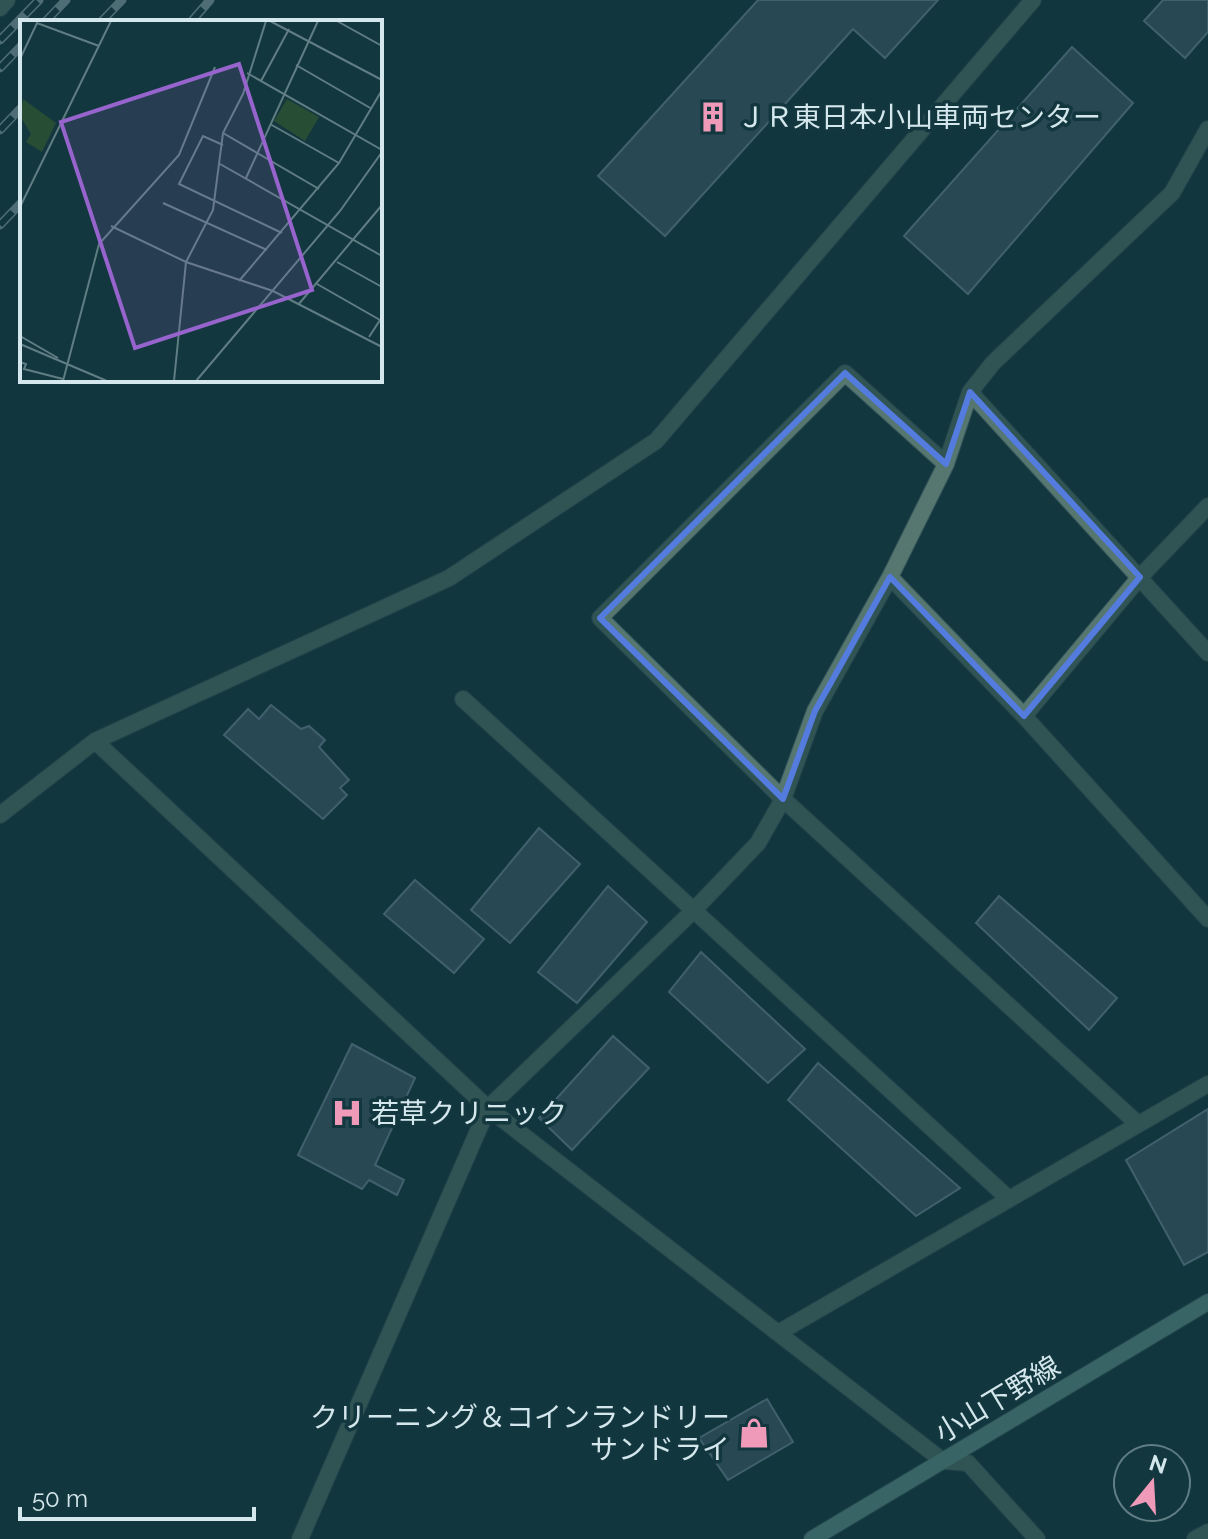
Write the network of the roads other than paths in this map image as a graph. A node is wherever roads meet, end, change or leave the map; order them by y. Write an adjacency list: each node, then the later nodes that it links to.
1 (7, 0): 3 (street)
2 (1033, 0): 13 (street)
3 (0, 8)
4 (1208, 129): 5 (street)
5 (970, 392): 6 (street); 9 (street)
6 (946, 464): 8 (street); 14 (street)
7 (1208, 506): 9 (street)
8 (890, 577): 12 (street); 14 (street)
9 (1140, 577): 10 (street); 12 (street)
10 (1208, 653)
11 (463, 699): 16 (street)
12 (1024, 716): 17 (street)
13 (95, 741): 15 (street); 19 (street)
14 (783, 799): 16 (street); 20 (street)
15 (0, 815)
16 (693, 911): 19 (street); 21 (street)
17 (1208, 919)
18 (1208, 1084): 20 (street)
19 (488, 1108): 23 (street); 26 (street)
20 (1138, 1124): 21 (street)
21 (1008, 1198): 23 (street)
22 (1208, 1302): 24 (main road, 小山下野線)
23 (778, 1333): 24 (street)
24 (943, 1461): 27 (main road, 小山下野線); 28 (street)
25 (1208, 1532): 29 (street)
26 (300, 1539)
27 (812, 1539)
28 (1037, 1539)
29 (1195, 1539)

